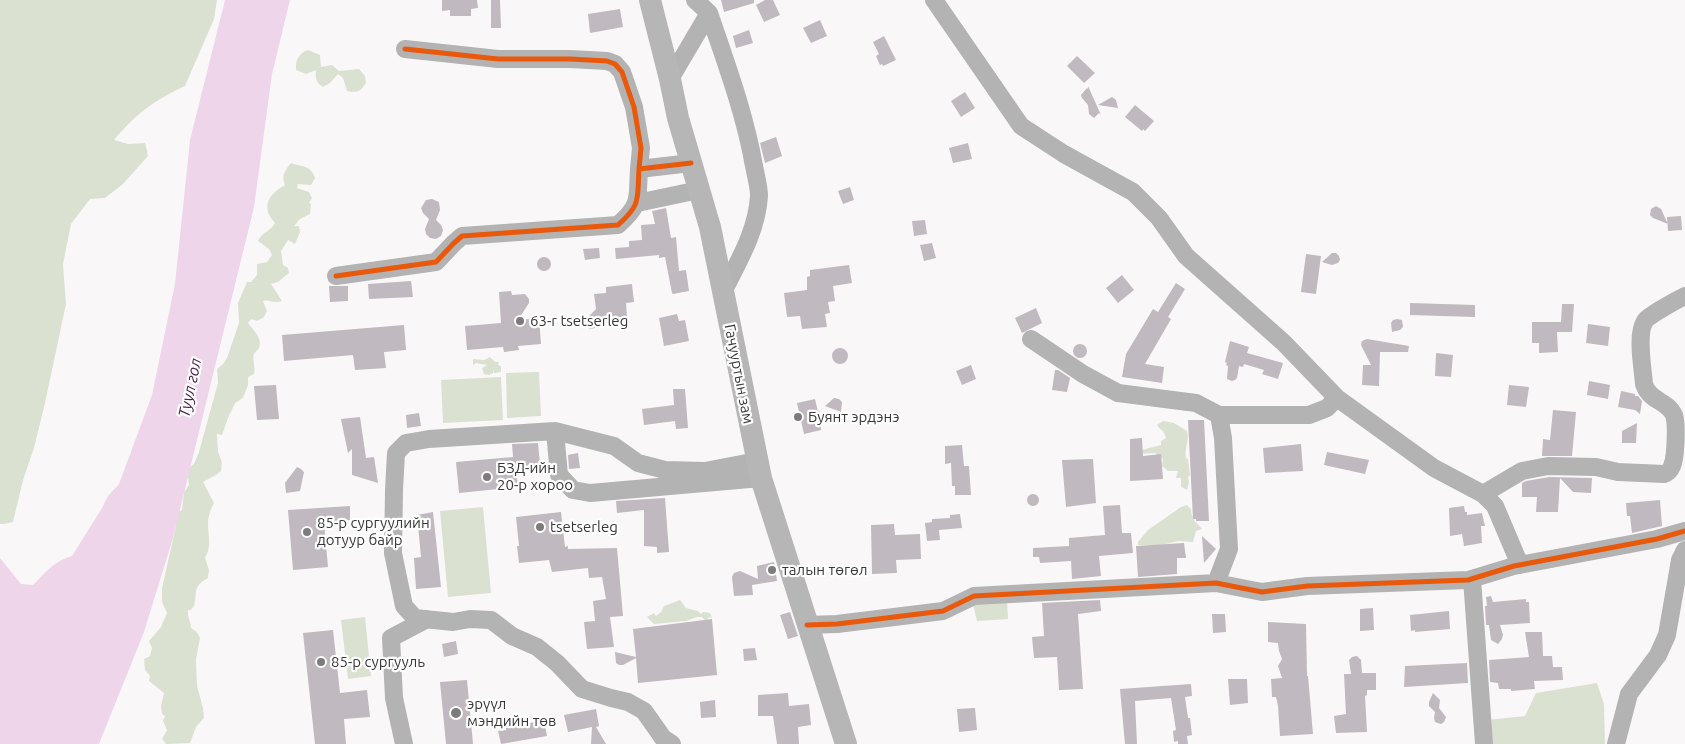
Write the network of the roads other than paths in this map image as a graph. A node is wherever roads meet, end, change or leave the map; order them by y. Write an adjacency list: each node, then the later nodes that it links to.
1 (650, 0): 6 (main road, Гачууртын зам)
2 (695, 0): 4 (street)
3 (934, 0): 15 (street)
4 (709, 13): 6 (street); 12 (street)
5 (405, 49): 8 (street)
6 (670, 79): 7 (main road, Гачууртын зам)
7 (691, 163): 8 (street); 9 (main road, Гачууртын зам)
8 (639, 169): 10 (street)
9 (699, 190): 10 (street); 12 (main road, Гачууртын зам)
10 (637, 203): 11 (street)
11 (336, 276)
12 (723, 292): 18 (main road, Гачууртын зам)
13 (1685, 296): 19 (street)
14 (1031, 338): 16 (street)
15 (1337, 398): 16 (street); 19 (street)
16 (1219, 416): 24 (street)
17 (555, 431): 18 (street); 18 (street); 25 (street)
18 (759, 470): 26 (main road, Гачууртын зам)
19 (1483, 494): 22 (street)
20 (1685, 531): 22 (street)
21 (1685, 550): 31 (street)
22 (1520, 565): 23 (street)
23 (1472, 579): 24 (street); 30 (street)
24 (1216, 583): 26 (street)
25 (427, 619): 27 (street); 28 (street)
26 (807, 625): 29 (main road, Гачууртын зам)
27 (404, 744)
28 (672, 744)
29 (846, 744)
30 (1484, 744)
31 (1616, 744)

